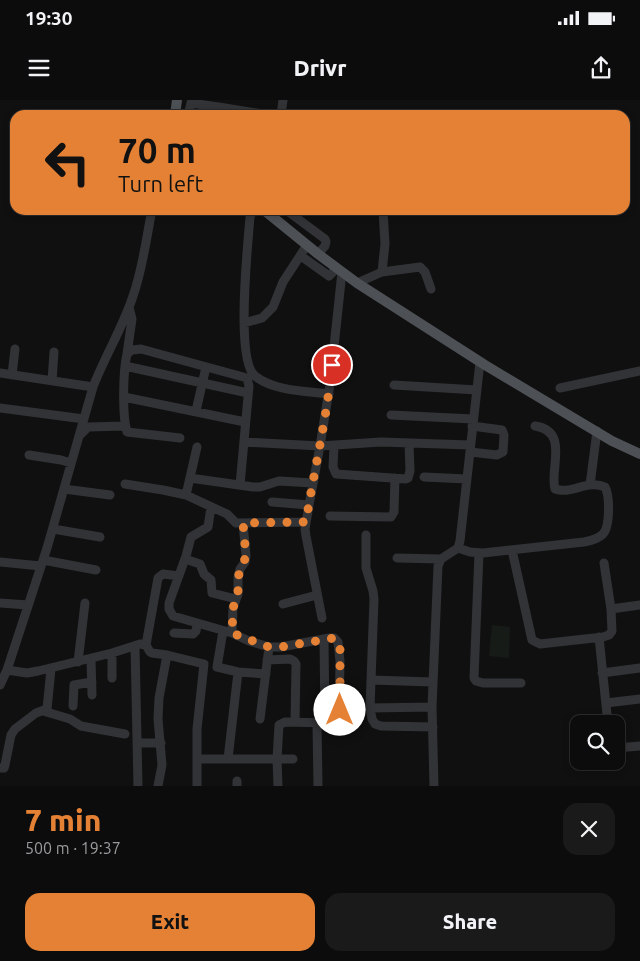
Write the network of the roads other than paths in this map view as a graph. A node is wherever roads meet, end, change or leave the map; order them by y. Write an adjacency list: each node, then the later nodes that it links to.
1 (191, 102): 2 (street)
2 (225, 108): 3 (street); 4 (street)
3 (228, 110)
4 (238, 110)
5 (151, 215): 18 (street)
6 (251, 215): 19 (street)
7 (270, 215): 10 (main road)
8 (293, 215): 12 (street)
9 (383, 215): 15 (street)
10 (307, 245): 11 (street); 12 (main road)
11 (301, 256): 13 (street); 19 (street)
12 (321, 256): 13 (street); 14 (main road)
13 (316, 268): 14 (street)
14 (339, 270): 16 (main road); 38 (street)
15 (382, 272): 16 (street); 17 (street)
16 (357, 283): 24 (main road)
17 (431, 289)
18 (129, 307): 22 (street); 34 (street)
19 (244, 324): 38 (street)
20 (15, 349): 30 (street)
21 (54, 352): 31 (street)
22 (127, 354): 23 (street); 25 (street)
23 (167, 356): 26 (street); 29 (street)
24 (480, 362): 36 (street); 48 (main road)
25 (125, 366): 29 (street); 39 (street)
26 (206, 367): 32 (street); 37 (street)
27 (640, 371): 35 (street)
28 (0, 373): 30 (street)
29 (163, 374): 32 (street)
30 (12, 375): 31 (street)
31 (52, 381): 34 (street)
32 (202, 383): 37 (street); 41 (street)
33 (394, 385): 36 (street)
34 (94, 387): 43 (street)
35 (560, 388)
36 (477, 390): 45 (street)
37 (248, 393): 44 (street)
38 (329, 394): 53 (street)
39 (124, 397): 41 (street); 46 (street)
40 (0, 408): 43 (street)
41 (196, 411): 44 (street)
42 (392, 415): 45 (street)
43 (84, 419): 49 (street)
44 (245, 422): 51 (street)
45 (473, 422): 56 (street); 56 (street)
46 (125, 426): 49 (street); 50 (street)
47 (536, 426): 67 (street)
48 (597, 431): 57 (main road); 67 (street)
49 (80, 435): 59 (street)
50 (180, 438)
51 (244, 442): 53 (street); 66 (street)
52 (409, 443): 54 (street); 56 (street); 62 (street)
53 (320, 446): 54 (street); 64 (street)
54 (334, 446): 62 (street)
55 (197, 447): 61 (street)
56 (470, 448): 63 (street)
57 (640, 454)
58 (29, 455): 59 (street)
59 (72, 463): 68 (street)
60 (424, 477): 63 (street)
61 (190, 478): 66 (street); 70 (street)
62 (395, 478): 74 (street)
63 (467, 479): 80 (street)
64 (313, 483): 66 (street); 72 (street)
65 (125, 484): 70 (street)
66 (240, 485)
67 (590, 485): 81 (street)
68 (64, 489): 69 (street); 77 (street)
69 (110, 495)
70 (186, 495): 73 (street)
71 (272, 502): 72 (street)
72 (309, 505): 75 (street)
73 (211, 507): 76 (street); 84 (street)
74 (330, 516)
75 (306, 522): 76 (street); 91 (street)
76 (243, 523): 92 (street)
77 (53, 529): 79 (street); 87 (street)
78 (366, 535): 123 (street)
79 (100, 537)
80 (458, 548): 82 (street); 85 (street)
81 (512, 550): 82 (street); 104 (street)
82 (478, 553): 126 (street)
83 (397, 558): 85 (street)
84 (185, 559): 90 (street); 92 (street)
85 (441, 559): 125 (street)
86 (0, 562): 87 (street)
87 (42, 563): 89 (street); 96 (street)
88 (604, 563): 98 (street)
89 (96, 570)
90 (179, 576): 100 (street); 106 (street)
91 (317, 595): 95 (street); 99 (street)
92 (236, 599): 103 (street)
93 (0, 603): 96 (street)
94 (85, 603): 113 (street)
95 (283, 604)
96 (28, 605): 118 (street)
97 (640, 605): 98 (street)
98 (611, 609): 104 (street)
99 (322, 618)
100 (196, 624): 101 (street); 102 (street)
101 (223, 631): 103 (street); 115 (street)
102 (174, 633)
103 (232, 633): 108 (street)
104 (598, 637): 120 (street)
105 (324, 639): 108 (street); 138 (street); 138 (street)
106 (146, 645): 107 (street); 110 (street)
107 (134, 646): 109 (street); 141 (street)
108 (269, 647): 112 (street)
109 (112, 653): 111 (street); 122 (street)
110 (168, 655): 114 (street); 142 (street)
111 (91, 659): 113 (street); 124 (street)
112 (267, 660): 121 (street); 137 (street)
113 (78, 662): 116 (street)
114 (204, 664): 115 (street); 147 (street)
115 (218, 667): 119 (street)
116 (51, 668): 118 (street); 134 (street)
117 (640, 668): 120 (street)
118 (7, 670): 127 (street)
119 (238, 672): 121 (street); 145 (street)
120 (602, 673): 130 (street)
121 (266, 674): 136 (street)
122 (112, 678)
123 (371, 680): 125 (street); 133 (street)
124 (92, 682): 128 (street); 131 (street)
125 (433, 682): 132 (street)
126 (521, 683)
127 (0, 685)
128 (92, 695)
129 (640, 699): 130 (street)
130 (606, 704): 135 (street)
131 (73, 706)
132 (432, 707): 133 (street); 139 (street)
133 (370, 708): 139 (street)
134 (43, 711): 140 (street); 149 (street)
135 (607, 715)
136 (260, 719)
137 (295, 722): 138 (street); 146 (street)
138 (321, 723): 154 (street)
139 (433, 727): 155 (street)
140 (125, 734)
141 (137, 743): 142 (street); 150 (street)
142 (160, 743): 151 (street)
143 (640, 746): 144 (street)
144 (625, 747)
145 (228, 758): 146 (street); 147 (street)
146 (277, 758): 148 (street); 153 (street)
147 (197, 759): 152 (street)
148 (293, 759)
149 (0, 768)
150 (138, 786)
151 (158, 786)
152 (197, 786)
153 (278, 786)
154 (318, 786)
155 (434, 786)

